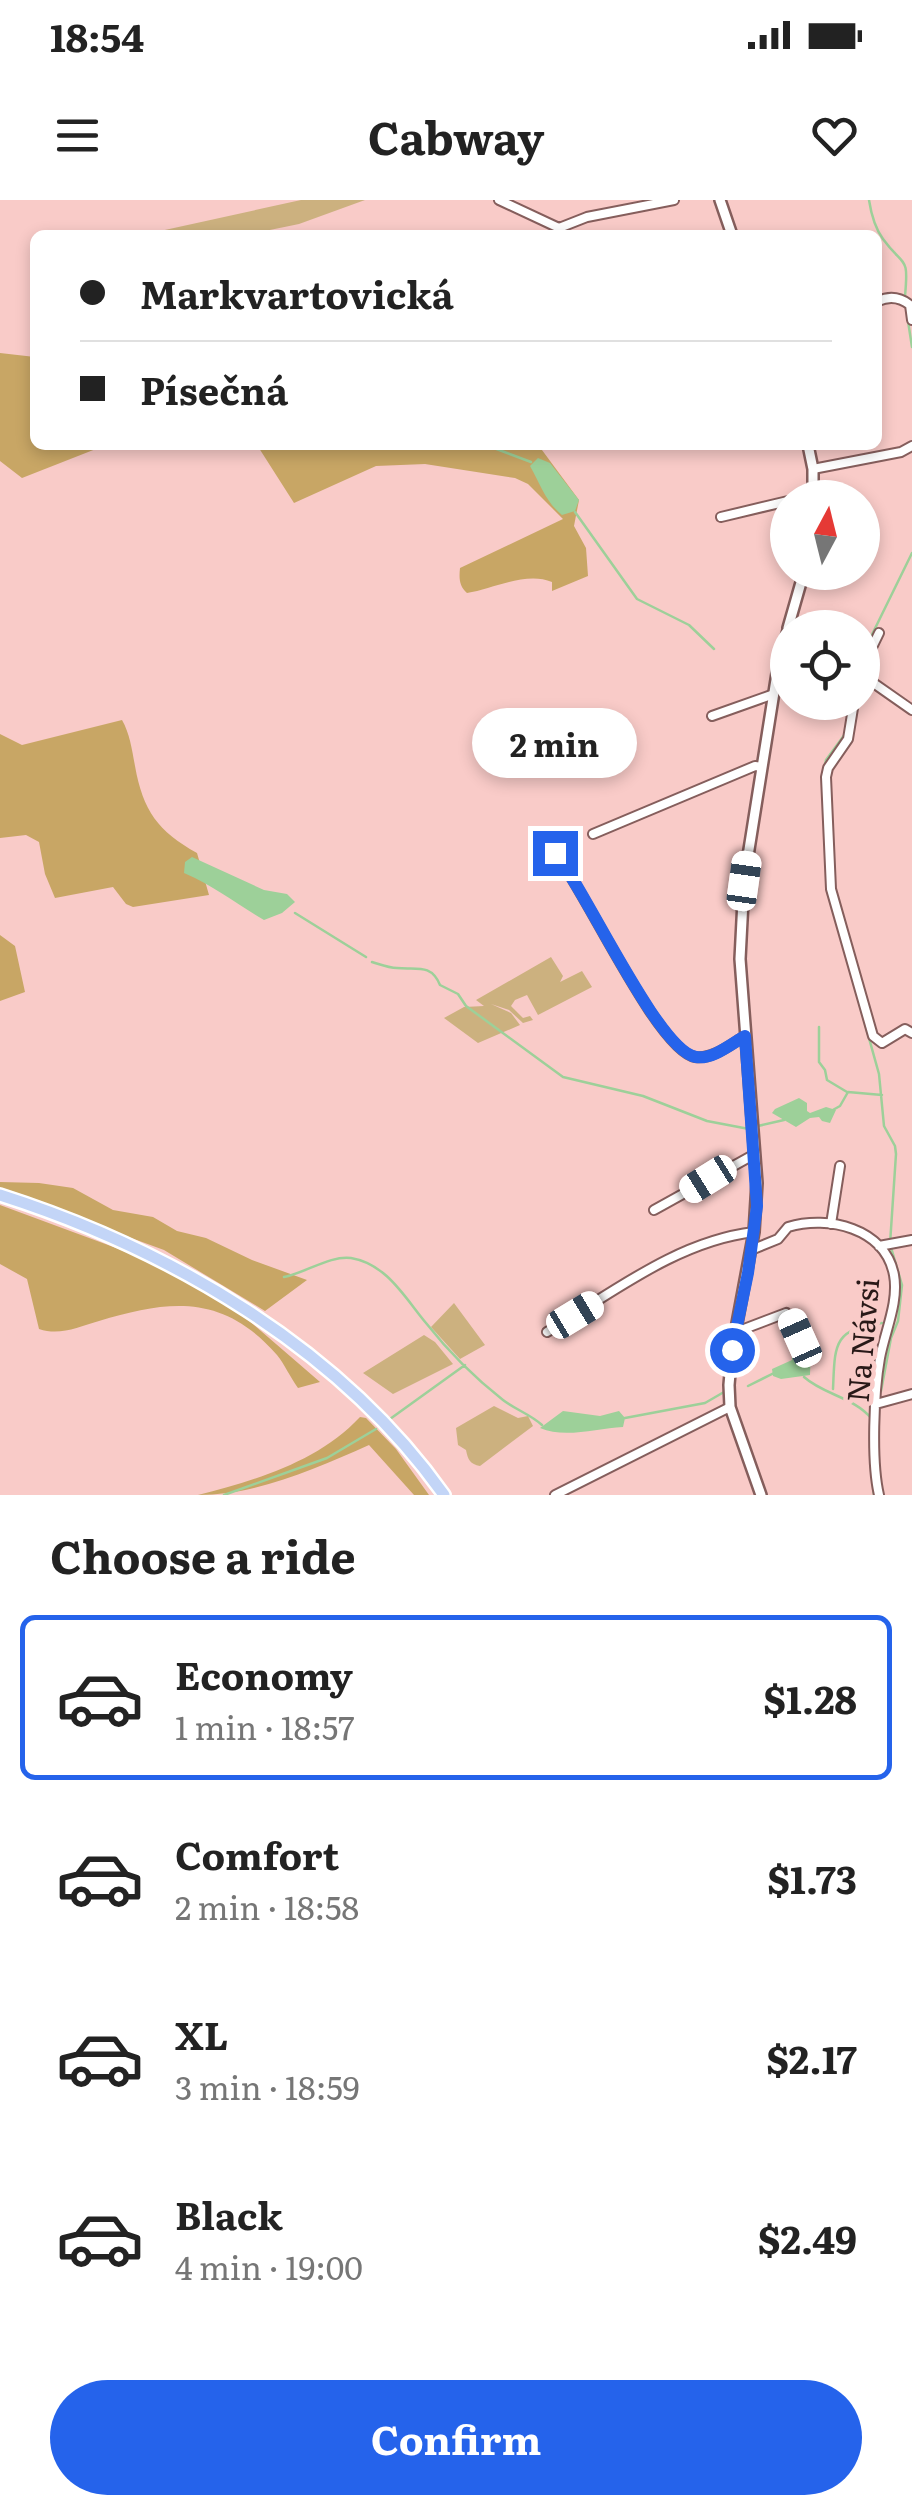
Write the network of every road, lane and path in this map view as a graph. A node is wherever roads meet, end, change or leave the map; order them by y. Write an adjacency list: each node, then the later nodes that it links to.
1 (499, 200): 4 (street)
2 (674, 200): 5 (street)
3 (720, 200): 6 (street)
4 (559, 230)
5 (563, 230)
6 (730, 230)
7 (882, 300): 8 (street)
8 (912, 320)
9 (912, 446): 11 (street)
10 (809, 450): 11 (street)
11 (813, 468): 12 (street)
12 (812, 480)
13 (770, 505): 14 (street)
14 (721, 517)
15 (880, 686): 17 (street)
16 (770, 695): 18 (street)
17 (912, 710)
18 (712, 716)
19 (770, 718): 21 (street)
20 (851, 720): 24 (street)
21 (762, 766): 22 (street); 25 (street)
22 (593, 834)
23 (555, 853): 25 (street)
24 (912, 1033)
25 (745, 1036): 26 (street)
26 (755, 1154): 29 (street); 31 (street)
27 (840, 1166): 30 (street)
28 (0, 1195): 41 (main road)
29 (654, 1210)
30 (831, 1224): 33 (street, Na Návsi); 34 (street)
31 (754, 1232): 34 (street); 35 (street)
32 (912, 1240): 33 (street)
33 (879, 1246): 39 (street, Na Návsi)
34 (751, 1250): 36 (street)
35 (546, 1332)
36 (736, 1332): 37 (street); 40 (street)
37 (800, 1338)
38 (912, 1394): 39 (street)
39 (876, 1404): 44 (street, Na Návsi)
40 (730, 1408): 42 (street); 43 (street)
41 (444, 1495)
42 (555, 1495)
43 (761, 1495)
44 (879, 1495)

